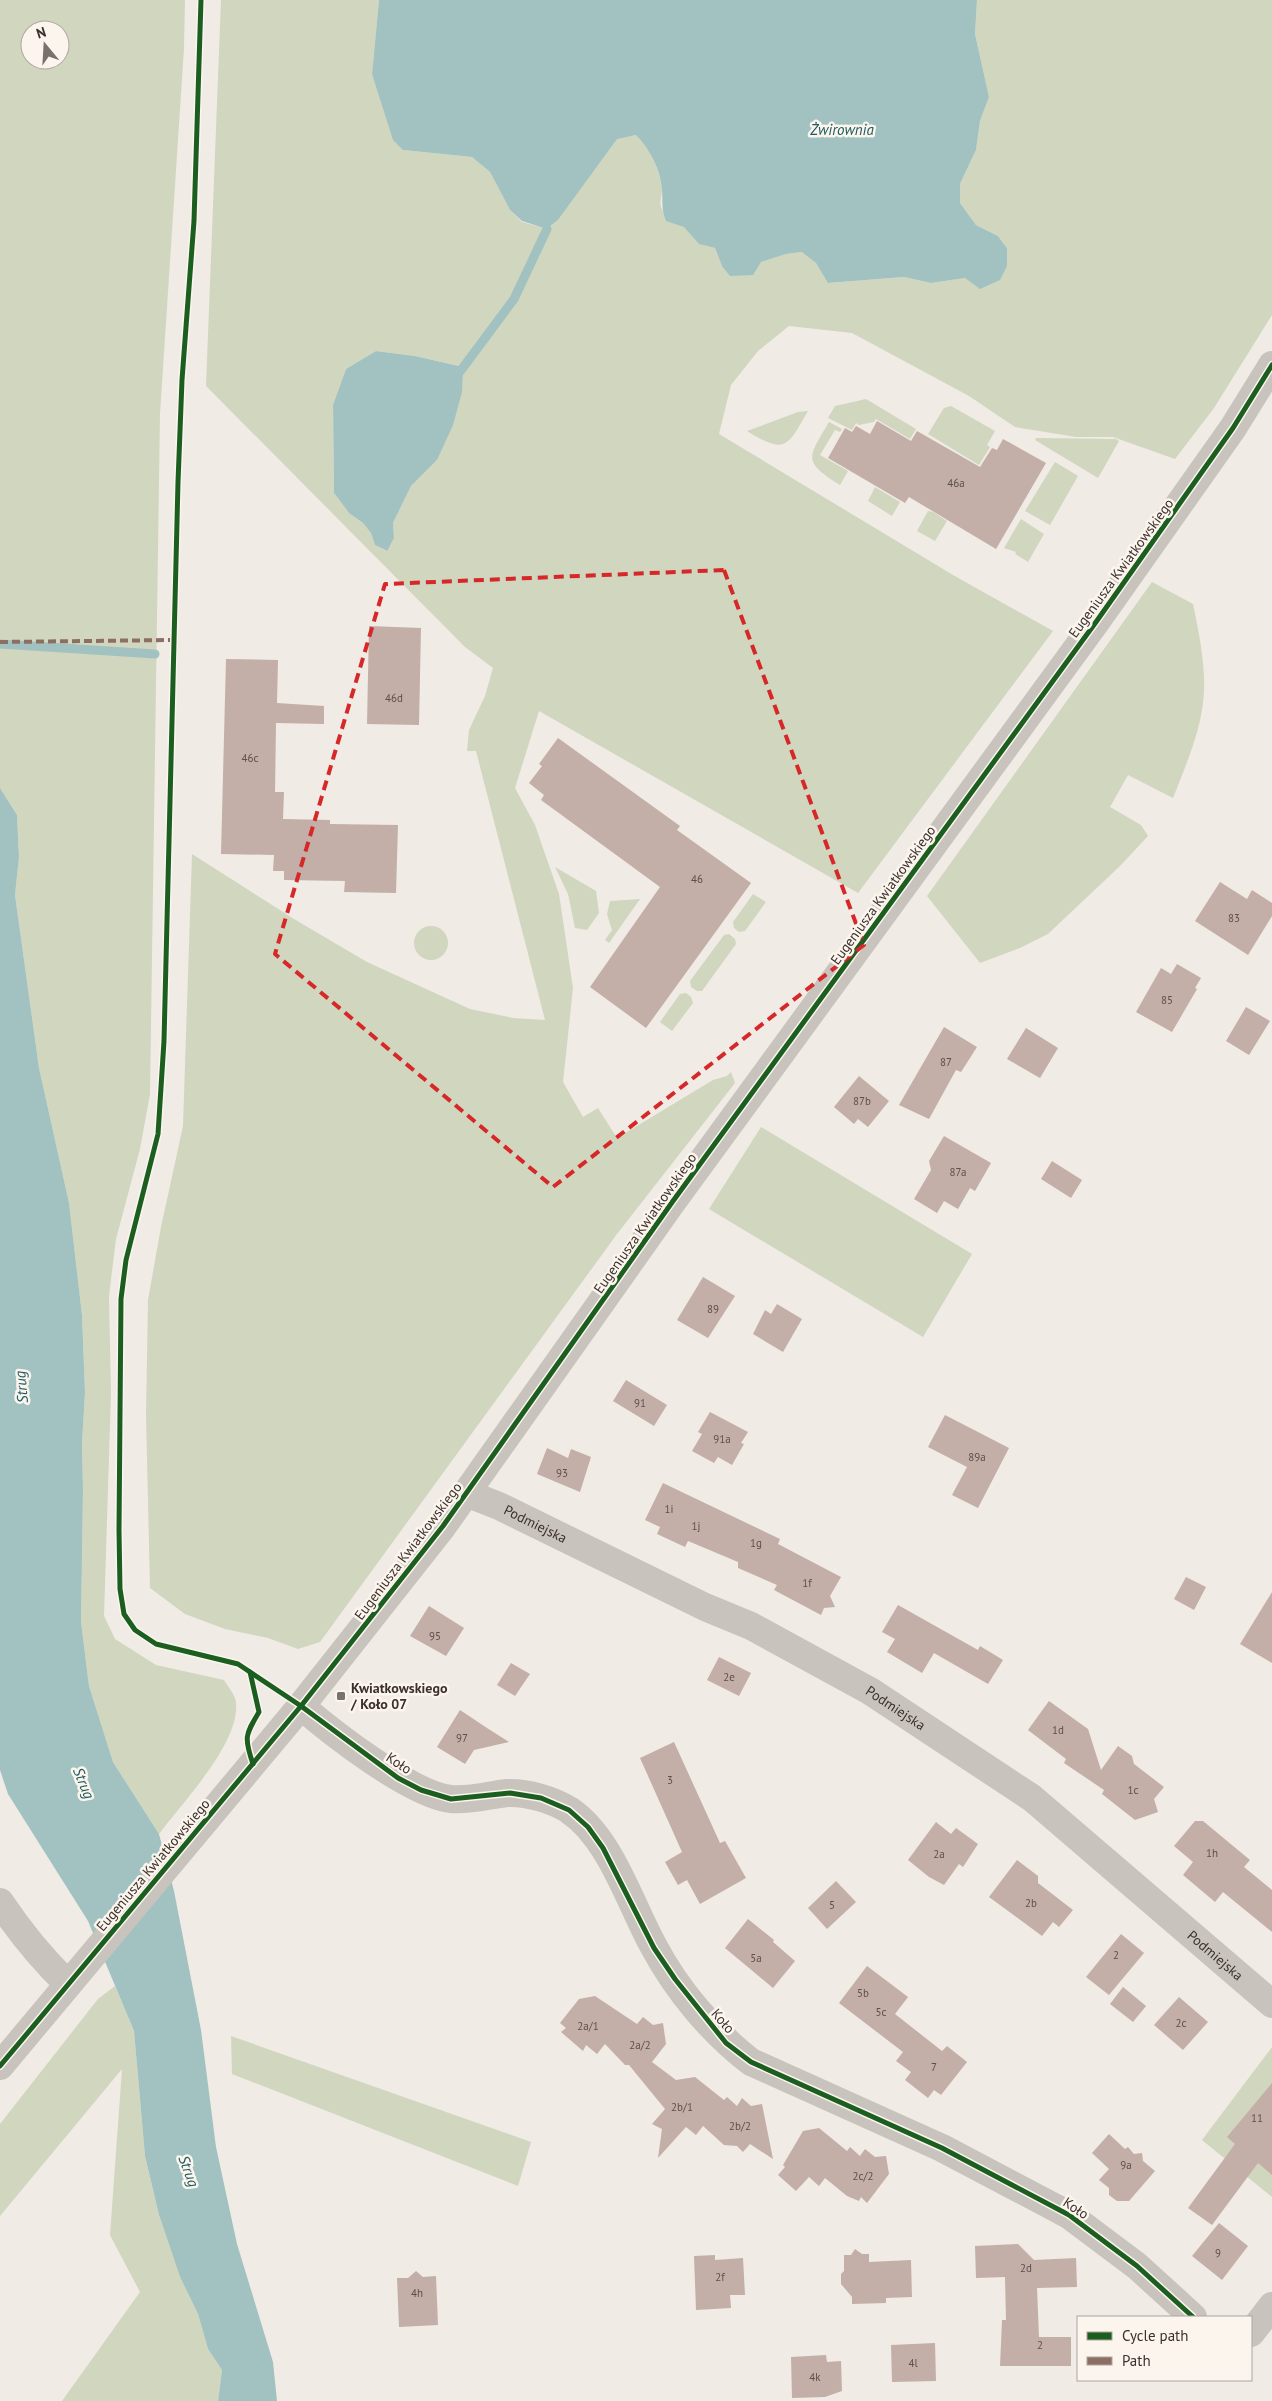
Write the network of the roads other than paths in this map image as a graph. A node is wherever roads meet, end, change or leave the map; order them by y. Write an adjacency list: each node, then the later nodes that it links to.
1 (1272, 365): 2 (street, Eugeniusza Kwiatkowskiego)
2 (466, 1493): 3 (street, Eugeniusza Kwiatkowskiego); 6 (street, Podmiejska)
3 (301, 1706): 5 (street, Eugeniusza Kwiatkowskiego); 9 (street, Koło)
4 (0, 1902): 5 (street)
5 (68, 1984): 7 (street, Eugeniusza Kwiatkowskiego)
6 (1272, 2004)
7 (0, 2066)
8 (1272, 2306): 10 (street)
9 (1192, 2316)
10 (1252, 2332)

